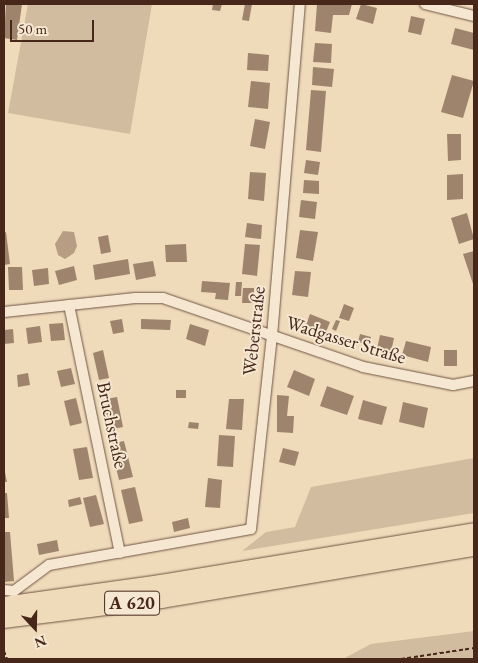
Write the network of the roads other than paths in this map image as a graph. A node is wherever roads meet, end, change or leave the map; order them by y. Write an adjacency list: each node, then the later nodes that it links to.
1 (300, 4): 6 (street, Weberstraße)
2 (425, 4): 3 (street)
3 (474, 16)
4 (69, 305): 5 (street, Wadgasser Straße); 6 (street, Wadgasser Straße); 10 (street, Bruchstraße)
5 (4, 312)
6 (272, 336): 7 (street, Wadgasser Straße); 10 (street, Weberstraße)
7 (474, 381)
8 (474, 532): 11 (highway, A 620)
9 (474, 547): 11 (highway, A 620)
10 (120, 553): 11 (street)
11 (8, 608)

